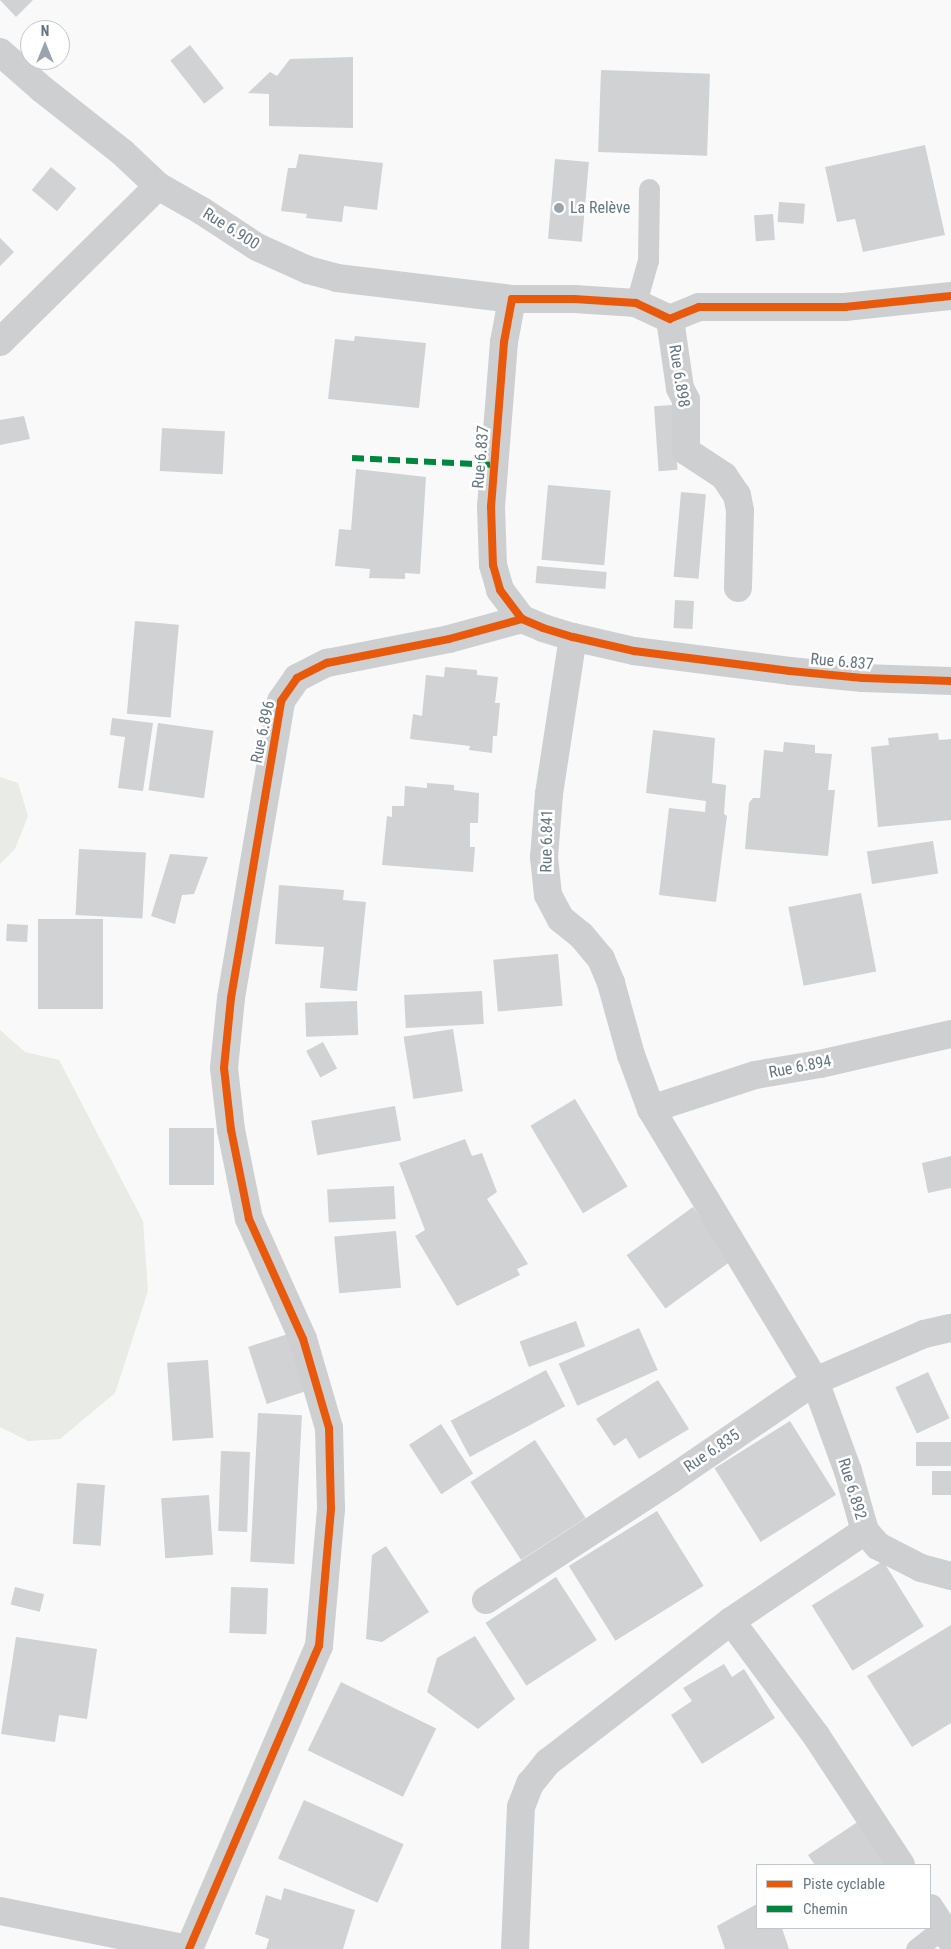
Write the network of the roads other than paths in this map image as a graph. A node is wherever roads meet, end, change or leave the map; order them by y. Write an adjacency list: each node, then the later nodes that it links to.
1 (0, 52): 2 (street, Rue 6.900)
2 (158, 186): 5 (street, Rue 6.900); 8 (street)
3 (649, 189): 6 (lane)
4 (951, 296): 7 (street)
5 (512, 300): 6 (street); 10 (street, Rue 6.837)
6 (636, 303): 7 (street)
7 (670, 319): 9 (street, Rue 6.898)
8 (0, 342)
9 (738, 588)
10 (522, 619): 11 (street, Rue 6.837); 24 (street, Rue 6.896)
11 (573, 637): 12 (street, Rue 6.837); 14 (street, Rue 6.841)
12 (951, 681)
13 (951, 1034): 14 (street, Rue 6.894)
14 (651, 1109): 16 (street, Rue 6.841)
15 (951, 1328): 16 (street, Rue 6.835)
16 (815, 1381): 17 (street, Rue 6.892); 19 (street, Rue 6.835)
17 (865, 1531): 18 (street, Rue 6.892); 20 (street)
18 (951, 1576)
19 (486, 1600)
20 (731, 1621): 21 (street); 25 (street)
21 (900, 1864)
22 (0, 1912): 24 (street)
23 (941, 1925): 26 (lane)
24 (189, 1949)
25 (515, 1949)
26 (916, 1949)

